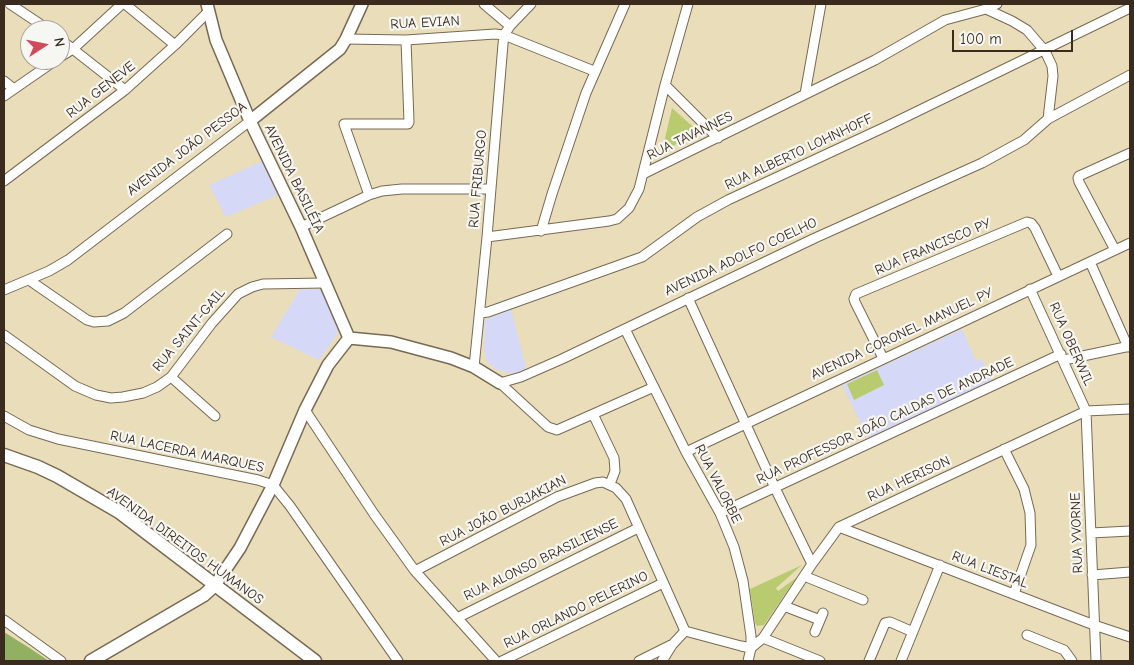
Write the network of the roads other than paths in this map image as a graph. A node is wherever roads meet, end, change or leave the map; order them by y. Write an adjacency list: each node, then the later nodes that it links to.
1 (10, 4): 13 (street)
2 (124, 4): 18 (street); 20 (street)
3 (362, 4): 16 (street, AVENIDA JOÃO PESSOA)
4 (484, 4): 14 (street)
5 (531, 4): 14 (street, RUA FRIBURGO)
6 (625, 4): 24 (street)
7 (688, 4): 27 (street)
8 (997, 4): 12 (street, RUA TAVANNES)
9 (823, 5): 30 (street)
10 (207, 8): 18 (street, RUA GENEVE); 33 (street, AVENIDA BASILÉIA)
11 (1130, 8): 22 (street, RUA ALBERTO LOHNHOFF)
12 (986, 9): 22 (street); 30 (street, RUA TAVANNES)
13 (34, 20)
14 (510, 26): 15 (street, RUA FRIBURGO)
15 (504, 35): 17 (street, RUA EVIAN); 24 (street, RUA EVIAN); 38 (street, RUA FRIBURGO)
16 (346, 39): 17 (street, RUA EVIAN); 33 (street, AVENIDA JOÃO PESSOA)
17 (406, 40): 39 (street)
18 (175, 45): 29 (street, RUA GENEVE)
19 (70, 47): 20 (street)
20 (73, 49): 21 (street); 29 (street)
21 (70, 51)
22 (1045, 51): 32 (street); 53 (street, RUA ALBERTO LOHNHOFF)
23 (42, 70): 28 (street)
24 (594, 71): 41 (street)
25 (1130, 75): 32 (street, AVENIDA ADOLFO COELHO)
26 (4, 81): 28 (street)
27 (666, 85): 34 (street); 36 (street)
28 (14, 89): 31 (street)
29 (125, 90): 37 (street, RUA GENEVE)
30 (805, 94): 34 (street, RUA TAVANNES)
31 (4, 96)
32 (1048, 119): 52 (street, AVENIDA ADOLFO COELHO)
33 (250, 121): 40 (street, AVENIDA BASILÉIA); 48 (street, AVENIDA JOÃO PESSOA)
34 (718, 138): 36 (street, RUA TAVANNES)
35 (1130, 153): 45 (street)
36 (643, 174): 41 (street, RUA TAVANNES)
37 (4, 181)
38 (491, 189): 39 (street); 43 (street, RUA FRIBURGO)
39 (369, 195): 40 (street)
40 (301, 227): 49 (street, AVENIDA BASILÉIA)
41 (541, 231): 43 (street, RUA TAVANNES)
42 (227, 234): 48 (street)
43 (487, 237): 53 (street, RUA FRIBURGO)
44 (1130, 243): 45 (street, AVENIDA CORONEL MANUEL PY)
45 (1115, 250): 46 (street, AVENIDA CORONEL MANUEL PY)
46 (1090, 262): 47 (street, AVENIDA CORONEL MANUEL PY); 57 (street)
47 (1058, 276): 50 (street, AVENIDA CORONEL MANUEL PY); 59 (street, RUA FRANCISCO PY)
48 (29, 280): 51 (street, AVENIDA JOÃO PESSOA)
49 (325, 283): 56 (street, AVENIDA BASILÉIA); 61 (street, RUA SAINT-GAIL)
50 (1030, 288): 58 (street, RUA OBERWIL); 59 (street, AVENIDA CORONEL MANUEL PY)
51 (4, 290)
52 (688, 298): 54 (street, AVENIDA ADOLFO COELHO); 72 (street)
53 (480, 313): 60 (street, RUA FRIBURGO)
54 (625, 329): 62 (street, AVENIDA ADOLFO COELHO); 64 (street, RUA VALORBE)
55 (4, 335): 61 (street, RUA SAINT-GAIL)
56 (349, 338): 60 (street); 67 (street)
57 (1129, 347): 58 (street, RUA PROFESSOR JOÃO CALDAS DE ANDRADE)
58 (1062, 357): 68 (street, RUA OBERWIL); 78 (street, RUA PROFESSOR JOÃO CALDAS DE ANDRADE)
59 (883, 358): 72 (street, AVENIDA CORONEL MANUEL PY)
60 (474, 367): 63 (street)
61 (171, 377): 71 (street)
62 (515, 380): 63 (street, AVENIDA ADOLFO COELHO); 65 (street)
63 (500, 383): 65 (street)
64 (654, 386): 69 (street); 74 (street, RUA VALORBE)
65 (510, 392): 69 (street)
66 (1130, 409): 68 (street, RUA HERISON)
67 (306, 410): 77 (street); 86 (street)
68 (1086, 411): 73 (street, RUA HERISON); 83 (street, RUA YVORNE)
69 (593, 414): 76 (street)
70 (4, 416): 77 (street, RUA LACERDA MARQUES)
71 (215, 416)
72 (745, 423): 74 (street, AVENIDA CORONEL MANUEL PY); 78 (street)
73 (1004, 449): 80 (street, RUA HERISON); 92 (street)
74 (686, 452): 79 (street, RUA VALORBE)
75 (4, 455): 91 (main road, AVENIDA DIREITOS HUMANOS)
76 (610, 484): 81 (street); 86 (street, RUA JOÃO BURJAKIAN)
77 (273, 485): 91 (street); 111 (street, RUA LACERDA MARQUES)
78 (775, 488): 79 (street, RUA PROFESSOR JOÃO CALDAS DE ANDRADE); 84 (street)
79 (720, 513): 105 (street, RUA VALORBE)
80 (839, 527): 84 (street, RUA HERISON); 85 (street, RUA LIESTAL)
81 (638, 528): 90 (street); 95 (street, RUA ALONSO BRASILIENSE)
82 (1130, 531): 83 (street)
83 (1091, 533): 88 (street, RUA YVORNE)
84 (812, 564): 89 (street, RUA HERISON)
85 (940, 565): 92 (street, RUA LIESTAL); 100 (street)
86 (415, 571): 95 (street)
87 (1130, 572): 88 (street)
88 (1092, 575): 97 (street, RUA YVORNE)
89 (804, 576): 93 (street); 94 (street, RUA HERISON)
90 (663, 583): 98 (street); 113 (street, RUA ORLANDO PELERINO)
91 (215, 585): 109 (main road); 110 (main road, AVENIDA DIREITOS HUMANOS)
92 (1014, 594): 97 (street, RUA LIESTAL)
93 (863, 600)
94 (784, 606): 99 (street); 103 (street, RUA HERISON)
95 (457, 618): 112 (street)
96 (4, 620): 108 (street)
97 (1094, 625): 102 (street, RUA LIESTAL); 106 (street, RUA YVORNE)
98 (685, 631): 104 (street); 105 (street)
99 (815, 632)
100 (913, 632): 107 (street); 118 (street)
101 (1027, 634): 119 (street)
102 (1130, 636)
103 (763, 638): 105 (street, RUA HERISON); 117 (street)
104 (672, 645): 114 (street); 115 (street)
105 (752, 648): 116 (street, RUA VALORBE)
106 (1093, 659)
107 (869, 660)
108 (61, 661)
109 (91, 661)
110 (315, 661)
111 (398, 661)
112 (496, 661)
113 (502, 661)
114 (639, 661)
115 (662, 661)
116 (748, 661)
117 (820, 661)
118 (901, 661)
119 (1072, 661)

